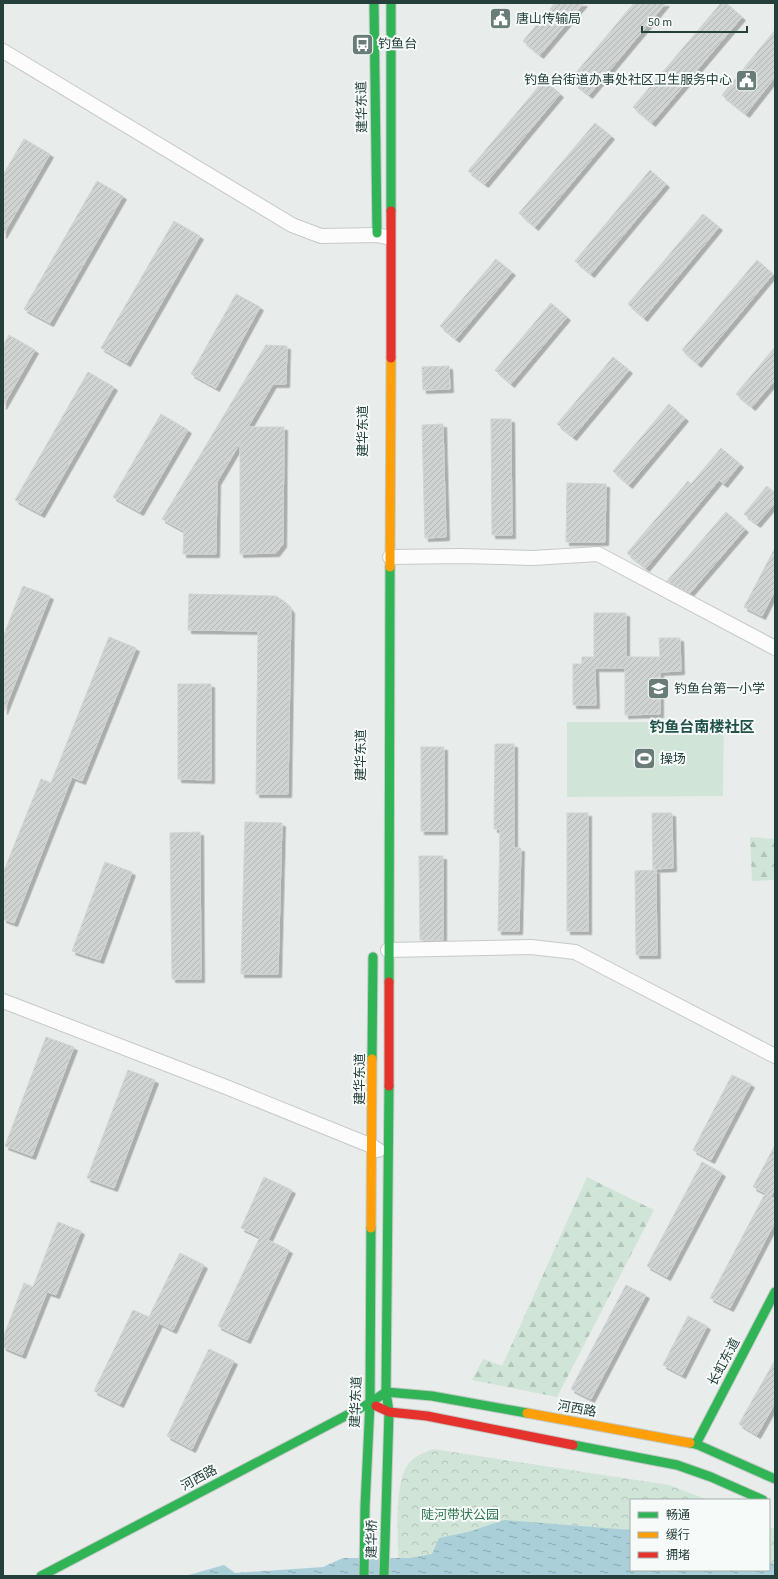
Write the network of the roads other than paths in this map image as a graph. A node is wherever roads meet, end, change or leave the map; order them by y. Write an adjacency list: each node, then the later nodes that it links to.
1 (374, 3): 5 (main road, 建华东道)
2 (391, 3): 4 (main road)
3 (3, 51): 5 (street)
4 (391, 238): 5 (street); 6 (main road)
5 (377, 239)
6 (390, 557): 7 (street); 9 (main road)
7 (775, 648)
8 (373, 946): 12 (main road, 建华东道)
9 (388, 950): 11 (street); 13 (main road)
10 (3, 1001): 12 (street)
11 (775, 1056)
12 (372, 1146): 13 (street); 16 (main road, 建华东道)
13 (389, 1158): 15 (main road)
14 (775, 1292): 18 (main road, 长虹东道)
15 (386, 1392): 16 (main road, 河西路); 17 (main road); 18 (main road, 河西路)
16 (370, 1403): 17 (main road); 21 (main road, 建华东道); 22 (main road, 河西路)
17 (389, 1412): 20 (main road); 24 (main road, 建华桥)
18 (696, 1444): 19 (main road, 河西路)
19 (775, 1479)
20 (762, 1499)
21 (365, 1506): 23 (main road, 建华桥)
22 (41, 1576)
23 (364, 1576)
24 (384, 1576)

